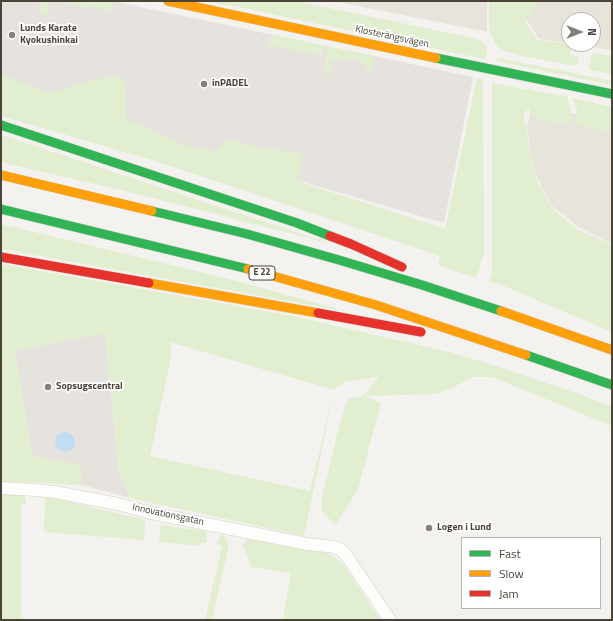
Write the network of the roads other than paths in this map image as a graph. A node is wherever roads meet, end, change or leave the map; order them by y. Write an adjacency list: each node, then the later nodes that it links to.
1 (168, 1): 2 (main road, Klosterängsvägen)
2 (612, 94)
3 (1, 125): 7 (main road)
4 (1, 175): 7 (main road)
5 (1, 209): 9 (main road, E 22)
6 (1, 257): 9 (main road)
7 (488, 307): 8 (main road)
8 (612, 350)
9 (518, 352): 10 (main road, E 22)
10 (612, 385)
11 (1, 488): 12 (street, Innovationsgatan)
12 (390, 620)

